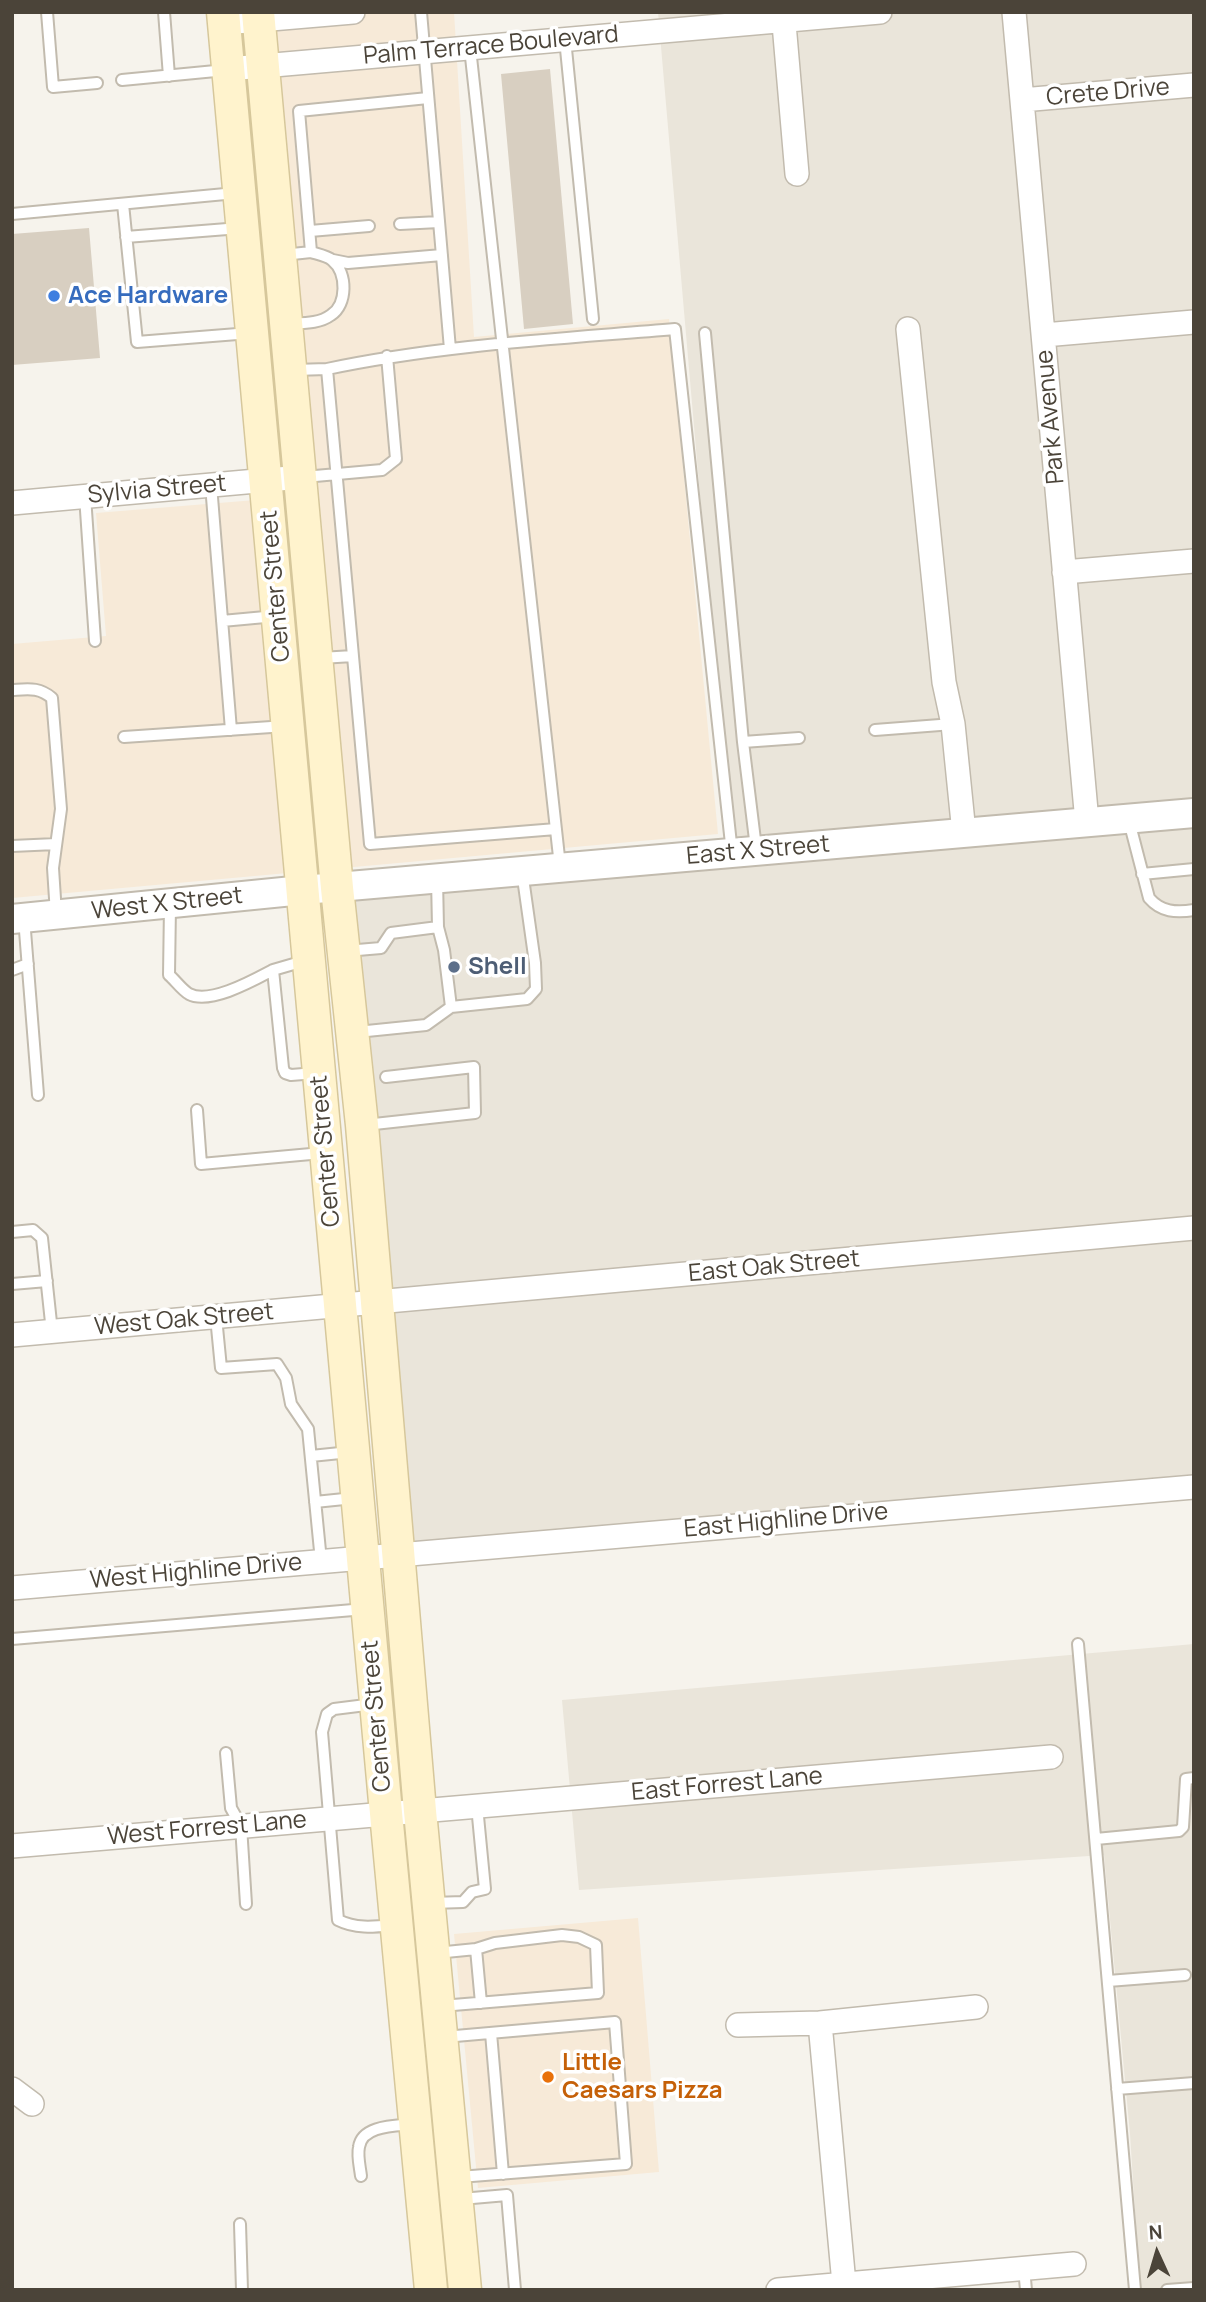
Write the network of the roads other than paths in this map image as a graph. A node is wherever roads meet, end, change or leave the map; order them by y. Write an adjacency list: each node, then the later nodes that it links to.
1 (47, 12): 17 (lane)
2 (163, 12): 15 (lane)
3 (353, 12): 7 (street, Palm Terrace Boulevard)
4 (421, 12): 12 (lane)
5 (880, 12): 8 (street, Palm Terrace Boulevard)
6 (1014, 12): 20 (street, Park Avenue)
7 (258, 16): 9 (street, Palm Terrace Boulevard); 13 (main road, Center Street)
8 (784, 17): 10 (street, Palm Terrace Boulevard); 23 (street)
9 (224, 18): 14 (main road, Center Street)
10 (565, 39): 11 (street, Palm Terrace Boulevard); 37 (lane)
11 (470, 48): 12 (street, Palm Terrace Boulevard); 44 (lane)
12 (424, 52): 13 (street, Palm Terrace Boulevard); 19 (lane)
13 (263, 66): 14 (street, Palm Terrace Boulevard); 22 (main road, Center Street)
14 (228, 69): 15 (lane); 25 (main road, Center Street)
15 (169, 76): 16 (lane)
16 (122, 80)
17 (97, 83)
18 (1194, 85): 20 (street, Crete Drive)
19 (428, 98): 21 (lane); 28 (lane)
20 (1022, 100): 43 (street, Park Avenue)
21 (303, 150): 22 (lane); 32 (lane)
22 (280, 152): 24 (main road, Center Street)
23 (797, 174)
24 (275, 191): 25 (main road); 34 (main road, Center Street)
25 (240, 193): 26 (lane); 31 (main road, Center Street)
26 (123, 204): 27 (lane); 33 (lane)
27 (12, 214)
28 (439, 222): 29 (lane); 35 (lane)
29 (400, 224)
30 (369, 226): 32 (lane)
31 (243, 228): 33 (lane); 41 (main road, Center Street)
32 (310, 231): 34 (lane)
33 (126, 237): 41 (lane)
34 (296, 253): 36 (lane); 39 (main road, Center Street)
35 (442, 255): 36 (lane); 45 (lane)
36 (333, 260): 39 (lane)
37 (593, 320)
38 (1194, 322): 43 (street)
39 (287, 324): 48 (main road, Center Street)
40 (908, 329): 63 (street)
41 (253, 332): 51 (main road, Center Street)
42 (705, 333): 69 (lane)
43 (1044, 335): 56 (street, Park Avenue)
44 (503, 344): 45 (lane); 73 (lane); 77 (lane)
45 (450, 349): 46 (lane)
46 (387, 356): 47 (lane); 49 (lane)
47 (327, 369): 48 (lane); 49 (lane)
48 (291, 370): 50 (main road, Center Street)
49 (336, 475): 50 (lane); 60 (lane)
50 (301, 477): 51 (street, Sylvia Street); 61 (main road, Center Street)
51 (267, 480): 52 (street, Sylvia Street); 57 (main road, Center Street)
52 (211, 485): 53 (street, Sylvia Street); 58 (lane)
53 (85, 496): 54 (street, Sylvia Street); 59 (lane)
54 (12, 503)
55 (1194, 561): 56 (street)
56 (1065, 572): 72 (street, Park Avenue)
57 (279, 616): 58 (lane); 64 (main road, Center Street)
58 (222, 621): 65 (lane)
59 (95, 641)
60 (353, 656): 61 (lane); 73 (lane)
61 (317, 659): 83 (main road, Center Street)
62 (12, 690): 75 (lane)
63 (953, 724): 66 (lane); 74 (street)
64 (289, 726): 65 (lane); 83 (main road, Center Street)
65 (231, 730): 67 (lane)
66 (875, 730)
67 (124, 737)
68 (799, 738): 69 (lane)
69 (743, 742): 77 (lane)
70 (1194, 813): 71 (street, East X Street)
71 (1128, 818): 72 (street, East X Street); 81 (lane)
72 (1087, 822): 74 (street, East X Street)
73 (556, 829): 78 (lane)
74 (964, 833): 77 (street, East X Street)
75 (56, 844): 76 (lane); 86 (lane)
76 (12, 846)
77 (744, 852): 78 (street, East X Street)
78 (560, 868): 80 (street, East X Street)
79 (1194, 869): 81 (lane)
80 (522, 871): 82 (street, East X Street); 94 (lane)
81 (1142, 874): 85 (lane)
82 (437, 879): 83 (street, East X Street); 88 (lane)
83 (320, 889): 84 (street, West X Street); 89 (main road, Center Street); 90 (main road, Center Street)
84 (170, 904): 86 (street, West X Street); 93 (lane)
85 (1194, 910)
86 (56, 915): 87 (street, West X Street)
87 (18, 919): 91 (lane)
88 (438, 927): 89 (lane); 94 (lane)
89 (343, 951): 95 (main road, Center Street)
90 (309, 959): 93 (lane); 96 (main road, Center Street)
91 (28, 964): 92 (lane); 98 (lane)
92 (12, 970)
93 (273, 970): 96 (lane)
94 (451, 1007): 95 (lane)
95 (352, 1032): 100 (main road, Center Street)
96 (319, 1073): 101 (main road, Center Street)
97 (386, 1077): 100 (lane)
98 (38, 1095)
99 (197, 1110): 101 (lane)
100 (362, 1125): 106 (main road, Center Street)
101 (326, 1153): 106 (main road, Center Street)
102 (1194, 1228): 106 (street, East Oak Street)
103 (12, 1232): 104 (lane)
104 (47, 1281): 105 (lane); 108 (lane)
105 (12, 1284)
106 (357, 1305): 107 (street, West Oak Street); 110 (main road, Center Street); 115 (main road, Center Street)
107 (216, 1317): 108 (street, West Oak Street); 111 (lane)
108 (52, 1332): 109 (street, West Oak Street)
109 (12, 1335)
110 (354, 1452): 111 (lane); 113 (main road, Center Street)
111 (311, 1456): 114 (lane)
112 (1194, 1486): 115 (street, East Highline Drive)
113 (358, 1498): 114 (lane); 115 (main road, Center Street)
114 (315, 1502): 116 (lane)
115 (380, 1556): 116 (street, West Highline Drive); 118 (main road, Center Street); 126 (main road, Center Street)
116 (321, 1561): 117 (street, West Highline Drive)
117 (12, 1588)
118 (368, 1608): 119 (lane); 121 (main road, Center Street)
119 (12, 1639)
120 (1078, 1644): 129 (lane)
121 (376, 1703): 126 (main road, Center Street); 127 (lane)
122 (226, 1753): 128 (lane)
123 (1051, 1757): 125 (street, East Forrest Lane)
124 (1194, 1778): 129 (lane)
125 (477, 1806): 126 (street, East Forrest Lane); 131 (lane)
126 (403, 1812): 127 (street, West Forrest Lane); 131 (main road, Center Street); 133 (main road, Center Street)
127 (329, 1819): 128 (street, West Forrest Lane); 133 (lane)
128 (241, 1826): 130 (street, West Forrest Lane); 132 (lane)
129 (1096, 1839): 137 (lane)
130 (12, 1846)
131 (429, 1903): 135 (main road, Center Street)
132 (246, 1904)
133 (397, 1924): 149 (main road, Center Street)
134 (477, 1950): 135 (lane); 138 (lane); 138 (lane)
135 (433, 1953): 140 (main road, Center Street)
136 (1185, 1975): 137 (lane)
137 (1108, 1981): 146 (lane)
138 (481, 2003): 140 (lane)
139 (976, 2007): 141 (street)
140 (440, 2022): 143 (lane); 148 (main road, Center Street)
141 (820, 2023): 142 (street); 157 (street)
142 (738, 2025)
143 (491, 2033): 150 (lane); 150 (lane)
144 (1194, 2082): 146 (lane)
145 (12, 2089): 147 (street)
146 (1117, 2089): 164 (lane)
147 (32, 2105)
148 (449, 2121): 149 (main road); 152 (main road, Center Street)
149 (415, 2123): 151 (lane); 160 (main road, Center Street)
150 (503, 2174): 152 (lane)
151 (361, 2176)
152 (456, 2188): 161 (main road, Center Street); 162 (lane)
153 (240, 2224): 159 (lane)
154 (1074, 2264): 155 (street)
155 (1025, 2279): 156 (street)
156 (958, 2282): 157 (street)
157 (844, 2284): 163 (street)
158 (1194, 2288): 165 (lane)
159 (242, 2290)
160 (431, 2290)
161 (465, 2290)
162 (514, 2290)
163 (778, 2290)
164 (1135, 2290)
165 (1167, 2290)

